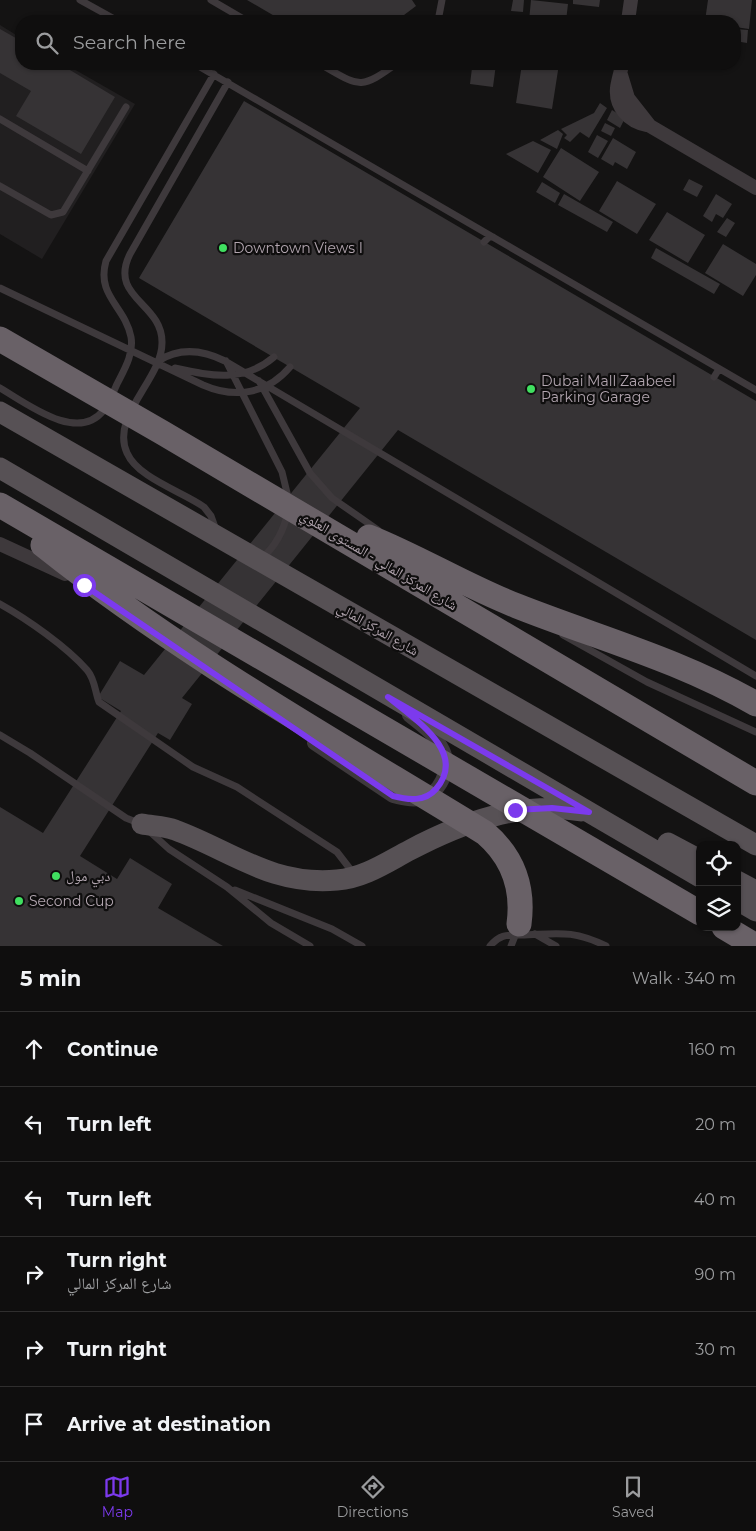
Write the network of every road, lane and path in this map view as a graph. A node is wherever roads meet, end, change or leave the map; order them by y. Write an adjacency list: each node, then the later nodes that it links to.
1 (80, 0): 5 (lane)
2 (211, 0): 6 (lane)
3 (442, 0): 7 (lane)
4 (631, 0): 8 (street)
5 (107, 15)
6 (237, 15)
7 (439, 15)
8 (629, 15)
9 (206, 70): 13 (lane)
10 (331, 70): 11 (lane)
11 (388, 70)
12 (621, 70): 19 (street)
13 (214, 74): 14 (lane); 31 (lane)
14 (228, 82): 20 (lane); 26 (lane)
15 (126, 108): 17 (lane)
16 (0, 119): 17 (lane)
17 (88, 171): 18 (lane)
18 (0, 186)
19 (756, 188)
20 (493, 237): 21 (lane); 28 (lane)
21 (484, 242)
22 (0, 288): 26 (lane)
23 (0, 339): 36 (highway, شارع المركز المالي - المستوى العلوي)
24 (274, 357): 26 (lane)
25 (226, 360): 26 (lane); 30 (lane); 39 (lane)
26 (161, 363): 27 (lane); 37 (lane)
27 (290, 367)
28 (719, 369): 29 (lane); 32 (lane)
29 (714, 377)
30 (259, 381): 41 (lane); 43 (lane)
31 (0, 388)
32 (756, 390)
33 (0, 412): 37 (main road, شارع المركز المالي)
34 (0, 468): 44 (main road)
35 (0, 506): 60 (highway); 63 (highway)
36 (315, 523): 45 (highway); 48 (highway, شارع المركز المالي - المستوى العلوي)
37 (217, 538): 39 (main road, شارع المركز المالي)
38 (0, 544): 44 (street)
39 (258, 561): 52 (main road, شارع المركز المالي)
40 (0, 604): 55 (lane)
41 (550, 628)
42 (559, 632): 46 (lane)
43 (756, 676)
44 (388, 697): 49 (main road)
45 (756, 704)
46 (756, 732)
47 (0, 735): 50 (lane)
48 (756, 783)
49 (589, 812): 51 (main road); 55 (main road)
50 (142, 824): 55 (main road); 57 (lane)
51 (627, 834): 53 (main road); 54 (main road)
52 (756, 845)
53 (696, 858)
54 (696, 875)
55 (356, 877)
56 (741, 883): 58 (main road)
57 (227, 887): 64 (lane); 65 (lane)
58 (756, 891)
59 (741, 902): 61 (main road)
60 (696, 911)
61 (756, 911)
62 (731, 931): 69 (highway)
63 (514, 940): 67 (lane)
64 (310, 946)
65 (362, 946)
66 (490, 946): 68 (lane)
67 (556, 946)
68 (606, 946)
69 (756, 946)

